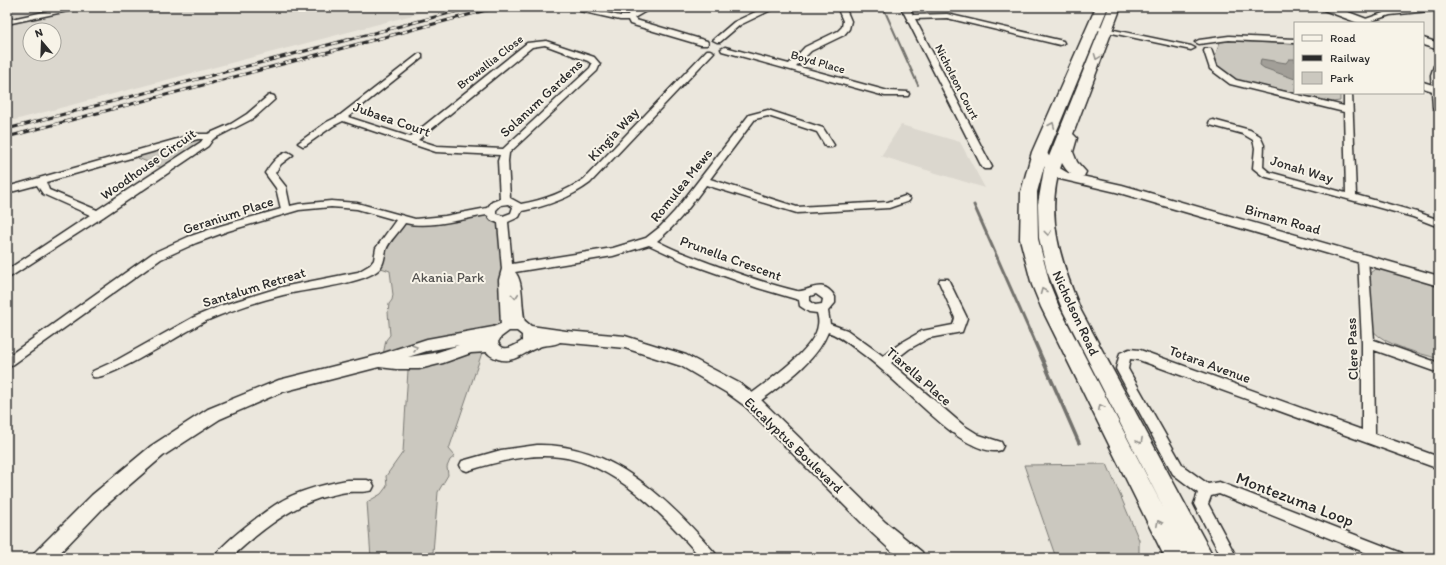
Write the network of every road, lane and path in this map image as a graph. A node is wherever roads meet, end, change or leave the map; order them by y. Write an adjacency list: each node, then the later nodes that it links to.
1 (77, 7): 14 (street)
2 (649, 7): 12 (street)
3 (774, 7): 16 (street)
4 (841, 7): 28 (street)
5 (905, 7): 11 (street, Nicholson Court)
6 (1115, 7): 13 (main road, Nicholson Road)
7 (1325, 7): 15 (main road)
8 (1333, 7): 15 (main road)
9 (1439, 8): 15 (street)
10 (583, 9): 12 (street)
11 (910, 17): 19 (street); 47 (street, Nicholson Court)
12 (630, 18): 20 (street)
13 (1101, 20): 21 (street); 31 (main road, Nicholson Road, one-way to 31); 45 (main road, Nicholson Road, one-way to 13)
14 (7, 22)
15 (1371, 22)
16 (717, 40): 20 (street); 22 (street)
17 (1294, 41): 23 (street)
18 (1424, 42): 24 (main road)
19 (1060, 43)
20 (704, 44): 25 (street)
21 (1191, 46): 23 (street); 23 (street)
22 (725, 49): 25 (street); 28 (street, Boyd Place)
23 (1209, 49): 37 (street)
24 (1439, 49)
25 (710, 52): 57 (street, Kingia Way)
26 (419, 56): 38 (street, Jubaea Court)
27 (595, 62): 41 (street, Browallia Close); 44 (street, Solanum Gardens)
28 (791, 67): 33 (street, Boyd Place)
29 (1439, 67): 32 (street)
30 (1424, 85): 32 (street)
31 (1085, 86): 48 (main road, Nicholson Road); 49 (main road)
32 (1436, 89): 36 (street)
33 (905, 94)
34 (1348, 94): 37 (street)
35 (271, 98): 40 (street)
36 (1439, 108)
37 (1348, 110): 54 (street)
38 (342, 118): 41 (street, Jubaea Court); 42 (street)
39 (1213, 123): 54 (street, Jonah Way)
40 (209, 137): 50 (street, Woodhouse Circuit); 60 (street, Woodhouse Circuit)
41 (411, 140): 44 (street, Jubaea Court)
42 (303, 143)
43 (829, 145): 51 (street, Romulea Mews)
44 (505, 152): 56 (street, Solanum Gardens)
45 (1040, 152): 48 (street, Birnam Road); 65 (main road, Nicholson Road)
46 (288, 154): 58 (street)
47 (987, 167)
48 (1052, 169): 49 (street, Birnam Road); 52 (street, Birnam Road); 65 (street); 89 (main road, Nicholson Road, one-way to 89)
49 (1078, 172): 52 (street, Birnam Road)
50 (41, 180): 53 (street, Woodhouse Circuit); 60 (street)
51 (704, 181): 55 (street); 67 (street, Romulea Mews)
52 (1118, 188): 68 (street, Birnam Road)
53 (7, 190)
54 (1351, 198): 61 (street, Jonah Way)
55 (905, 199)
56 (505, 201): 57 (street); 59 (street)
57 (518, 208): 64 (street)
58 (286, 211): 63 (street, Geranium Place); 78 (street, Geranium Place)
59 (491, 211): 63 (street, Geranium Place); 64 (street)
60 (99, 215): 70 (street, Woodhouse Circuit)
61 (1416, 215): 62 (street, Jonah Way); 66 (street, Jonah Way)
62 (1439, 217)
63 (402, 220): 81 (street, Santalum Retreat)
64 (503, 220): 69 (street)
65 (1028, 223): 89 (main road, Nicholson Road, one-way to 65)
66 (1439, 224)
67 (650, 241): 69 (street, Romulea Mews); 73 (street, Prunella Crescent)
68 (1363, 259): 71 (street, Birnam Road); 77 (street, Clere Pass)
69 (507, 269): 76 (street)
70 (9, 271)
71 (1439, 281)
72 (944, 282): 79 (street)
73 (804, 297): 74 (street); 74 (street)
74 (821, 309): 75 (street)
75 (824, 326): 79 (street, Tiarella Place); 82 (street)
76 (511, 334): 82 (street, Eucalyptus Boulevard); 90 (street, Eucalyptus Boulevard)
77 (1368, 342): 80 (street); 83 (street, Clere Pass)
78 (7, 363)
79 (883, 363): 84 (street, Tiarella Place)
80 (1439, 368)
81 (96, 374)
82 (751, 401): 93 (street, Eucalyptus Boulevard)
83 (1370, 437): 85 (street, Totara Avenue); 88 (street, Totara Avenue)
84 (996, 446)
85 (1439, 463)
86 (467, 465): 92 (street)
87 (367, 486): 91 (street)
88 (1206, 490): 94 (street); 95 (street, Montezuma Loop)
89 (1194, 557)
90 (42, 558)
91 (221, 558)
92 (710, 558)
93 (915, 558)
94 (1230, 558)
95 (1397, 558)

